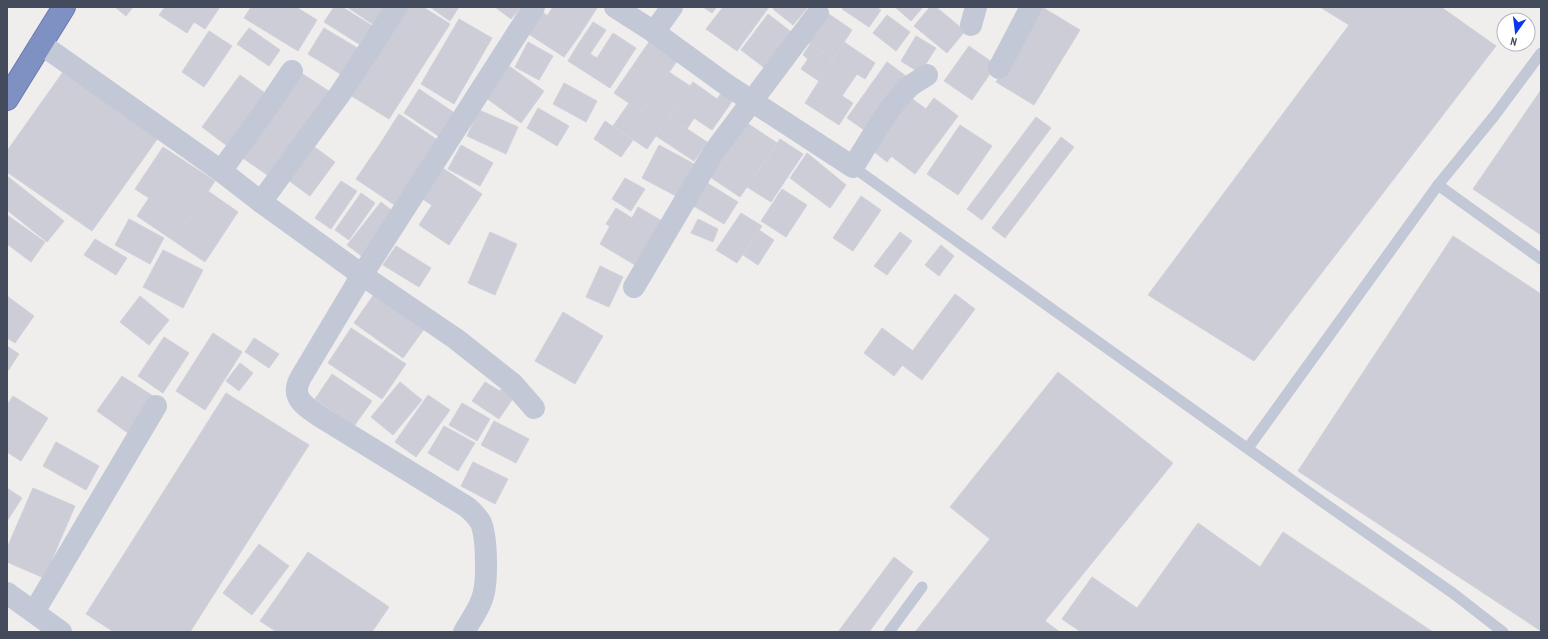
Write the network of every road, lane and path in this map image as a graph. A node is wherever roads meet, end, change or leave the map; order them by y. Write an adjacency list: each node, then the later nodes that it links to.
1 (64, 7): 9 (highway)
2 (397, 7): 19 (street)
3 (534, 7): 21 (street)
4 (615, 7): 8 (street)
5 (672, 7): 8 (street)
6 (1028, 8): 11 (street)
7 (818, 13): 15 (street)
8 (654, 32): 15 (street)
9 (41, 44): 14 (highway); 17 (street)
10 (1541, 52): 18 (lane)
11 (999, 68)
12 (292, 71): 17 (street)
13 (927, 75): 16 (street)
14 (7, 99)
15 (752, 102): 16 (street); 22 (street)
16 (853, 167): 25 (lane)
17 (221, 171): 19 (street)
18 (1438, 185): 20 (lane); 25 (lane)
19 (261, 202): 21 (street)
20 (1541, 259)
21 (362, 275): 24 (street); 30 (street)
22 (634, 287)
23 (156, 406): 28 (street)
24 (534, 408)
25 (1248, 448): 32 (lane)
26 (922, 587): 31 (lane)
27 (7, 593): 28 (street)
28 (34, 612): 29 (street)
29 (60, 632)
30 (464, 632)
31 (889, 632)
32 (1503, 632)

